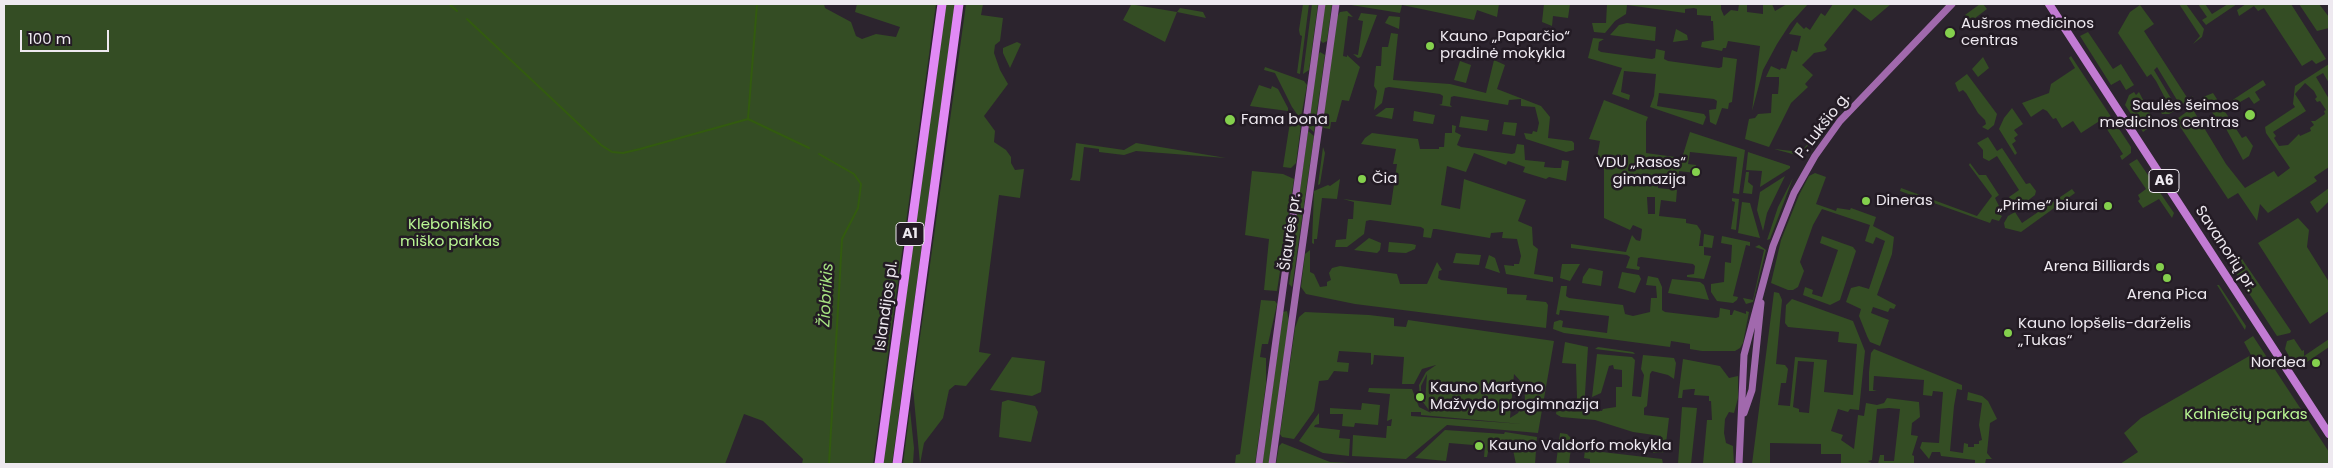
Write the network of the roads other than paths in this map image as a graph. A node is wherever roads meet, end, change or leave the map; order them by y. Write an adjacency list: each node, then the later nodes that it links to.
1 (942, 4): 12 (highway, Islandijos pl. / A1)
2 (959, 4): 13 (highway, Islandijos pl. / A1)
3 (1322, 4): 7 (main road, Šiaurės pr.)
4 (1336, 4): 8 (main road, Šiaurės pr.)
5 (1952, 4): 9 (main road, P. Lukšio g.)
6 (2049, 4): 11 (main road, Savanorių pr. / A6)
7 (1316, 47): 8 (main road); 14 (main road, Šiaurės pr.)
8 (1329, 49): 15 (main road, Šiaurės pr.)
9 (1762, 293): 10 (main road, P. Lukšio g.); 10 (main road, P. Lukšio g.)
10 (1742, 419): 16 (main road, P. Lukšio g.)
11 (2329, 434)
12 (879, 464)
13 (896, 464)
14 (1259, 464)
15 (1272, 464)
16 (1739, 464)

